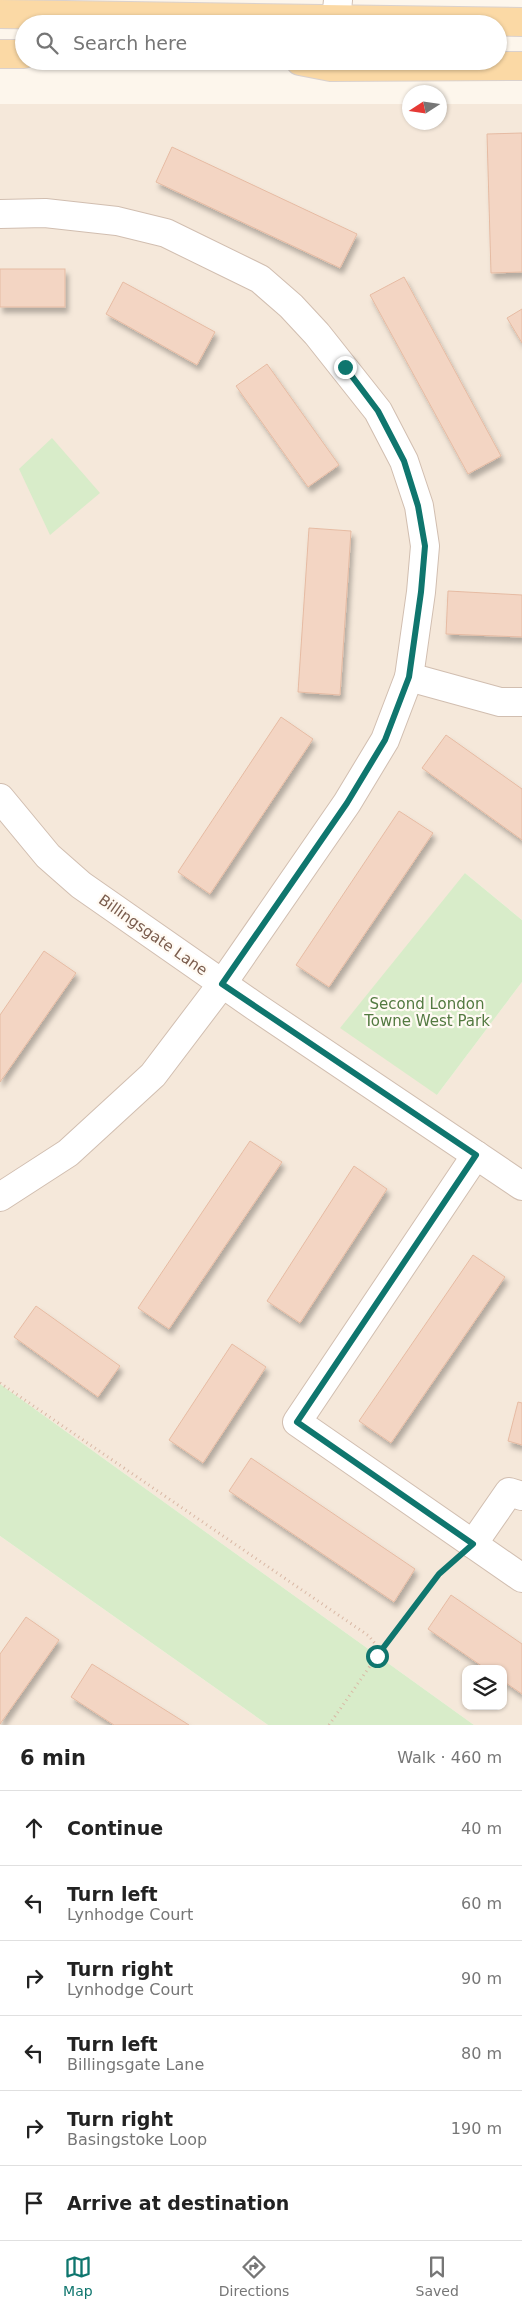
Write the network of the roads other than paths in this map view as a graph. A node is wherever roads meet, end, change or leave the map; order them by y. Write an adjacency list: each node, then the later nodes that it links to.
1 (337, 10): 2 (main road); 3 (main road)
2 (0, 14)
3 (414, 15)
4 (507, 21): 5 (main road)
5 (522, 22)
6 (0, 54): 7 (main road)
7 (15, 54)
8 (507, 66): 9 (main road)
9 (522, 66)
10 (0, 214): 11 (street)
11 (409, 677): 12 (street); 15 (street)
12 (511, 702): 13 (street)
13 (522, 718)
14 (0, 798): 15 (street, Billingsgate Lane)
15 (222, 984): 16 (street, Billingsgate Lane); 18 (street)
16 (476, 1155): 17 (street, Billingsgate Lane); 20 (street)
17 (522, 1186)
18 (0, 1197)
19 (522, 1496): 20 (street)
20 (473, 1544): 21 (street)
21 (522, 1578)

